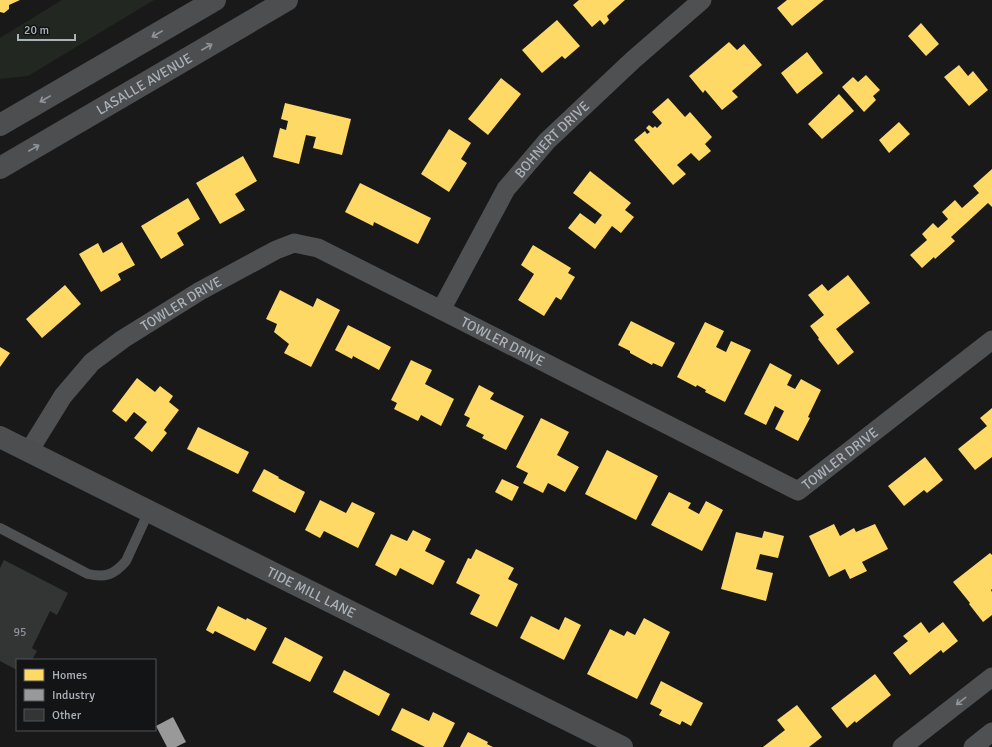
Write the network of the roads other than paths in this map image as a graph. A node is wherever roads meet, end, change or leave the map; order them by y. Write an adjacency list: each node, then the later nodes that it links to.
1 (215, 0): 4 (street, one-way to 4)
2 (287, 0): 5 (street, LASALLE AVENUE, one-way to 2)
3 (702, 0): 6 (street, BOHNERT DRIVE)
4 (0, 125)
5 (0, 168)
6 (441, 310): 7 (street, TOWLER DRIVE); 9 (street, TOWLER DRIVE)
7 (992, 340)
8 (0, 437): 9 (street, TIDE MILL LANE)
9 (29, 451): 10 (street, TIDE MILL LANE)
10 (149, 512): 11 (lane); 14 (street, TIDE MILL LANE)
11 (0, 528)
12 (992, 677): 15 (street, one-way to 15)
13 (992, 732): 16 (street)
14 (622, 747)
15 (902, 747)
16 (973, 747)

